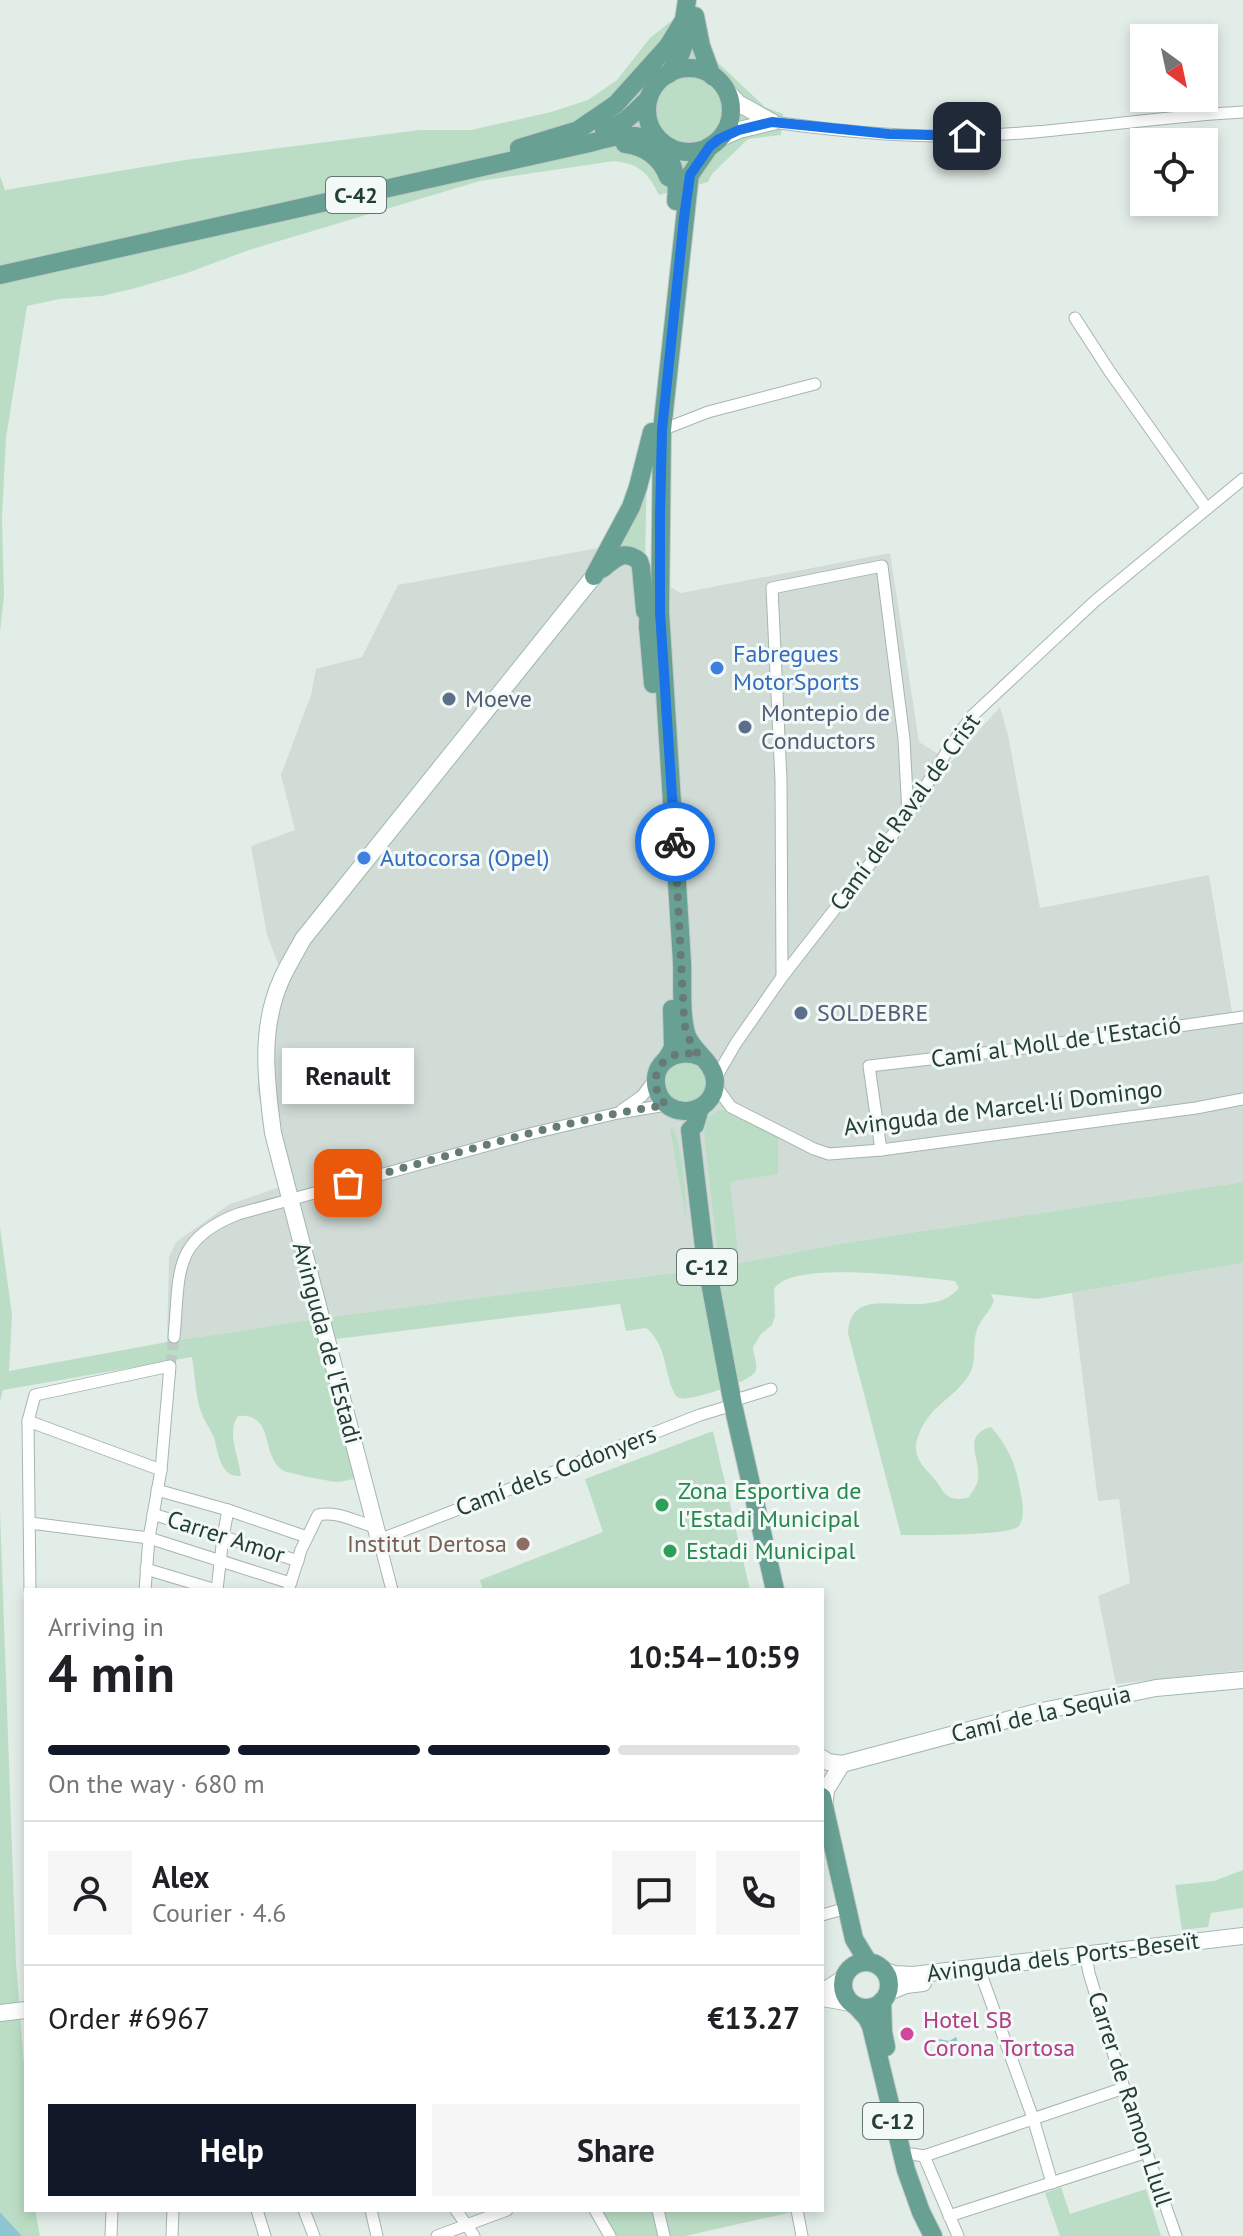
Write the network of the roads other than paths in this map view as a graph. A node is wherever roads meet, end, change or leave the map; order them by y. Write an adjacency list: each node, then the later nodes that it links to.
1 (692, 4): 2 (main road); 3 (main road); 10 (main road)
2 (669, 74): 3 (main road); 4 (main road)
3 (719, 83): 6 (street); 8 (main road)
4 (648, 99): 7 (main road); 10 (main road, C-42)
5 (1243, 112): 6 (street)
6 (772, 122): 8 (street)
7 (662, 142): 8 (main road); 9 (main road, C-42); 11 (main road)
8 (715, 142): 17 (main road)
9 (590, 143): 11 (main road); 12 (main road, C-42)
10 (519, 148): 12 (main road, C-42)
11 (673, 225): 17 (main road)
12 (121, 241): 13 (main road, C-42); 14 (main road, C-42)
13 (0, 263)
14 (0, 275)
15 (1075, 318): 19 (street)
16 (815, 384): 17 (street)
17 (657, 431): 20 (main road); 21 (main road); 26 (main road)
18 (1243, 479): 19 (street, Camí del Raval de Crist)
19 (1207, 509): 22 (street, Camí del Raval de Crist)
20 (594, 576): 21 (main road); 37 (street, Avinguda de l'Estadi)
21 (648, 627): 27 (main road)
22 (908, 815): 23 (street, Camí del Raval de Crist); 23 (street)
23 (782, 977): 25 (street, Camí del Raval de Crist)
24 (1243, 1017): 36 (street, Camí al Moll de l'Estació)
25 (736, 1043): 26 (street); 29 (street, Camí del Raval de Crist)
26 (700, 1057): 27 (main road); 29 (main road)
27 (666, 1060): 28 (main road)
28 (656, 1078): 31 (main road); 34 (street)
29 (715, 1082): 32 (main road); 33 (street)
30 (1243, 1099): 36 (street, Avinguda de Marcel·lí Domingo)
31 (669, 1107): 32 (main road); 34 (street); 35 (main road)
32 (701, 1107): 33 (street); 35 (main road)
33 (731, 1107): 36 (street, Avinguda de Marcel·lí Domingo)
34 (618, 1113): 37 (street)
35 (690, 1130): 40 (main road, C-12)
36 (881, 1150)
37 (289, 1200): 38 (street); 47 (street, Avinguda de l'Estadi)
38 (174, 1337)
39 (771, 1389): 40 (street, Camí dels Codonyers)
40 (732, 1403): 47 (street, Camí dels Codonyers); 60 (main road, C-12)
41 (28, 1421): 42 (street); 42 (street); 46 (street)
42 (161, 1470): 43 (street)
43 (157, 1490): 44 (street); 45 (street)
44 (228, 1510): 48 (street); 49 (street)
45 (153, 1514): 48 (street, Carrer Amor); 50 (street)
46 (30, 1523): 50 (street); 55 (street)
47 (378, 1534): 49 (street); 59 (street, Avinguda de l'Estadi)
48 (223, 1537): 51 (street); 52 (street, Carrer Amor)
49 (307, 1537): 52 (street)
50 (149, 1538): 51 (street); 53 (street)
51 (220, 1561): 54 (street); 58 (street)
52 (298, 1561): 54 (street)
53 (146, 1569): 56 (street); 57 (street)
54 (290, 1587)
55 (30, 1588)
56 (145, 1588)
57 (210, 1588)
58 (217, 1588)
59 (392, 1588)
60 (775, 1588)
61 (1243, 1680): 63 (street, Camí de la Sequia)
62 (824, 1759): 63 (street)
63 (842, 1764): 64 (street)
64 (824, 1799)
65 (824, 1813): 66 (main road, C-12)
66 (827, 1842): 67 (main road, C-12)
67 (847, 1908): 68 (street); 70 (main road, C-12)
68 (824, 1914)
69 (1243, 1936): 73 (street, Avinguda dels Ports-Beseït)
70 (854, 1939): 73 (main road, C-12); 74 (main road, C-12)
71 (1243, 1945): 72 (street, Avinguda dels Ports-Beseït)
72 (1087, 1962): 75 (street, Avinguda dels Ports-Beseït); 82 (street, Carrer de Ramon Llull)
73 (876, 1966): 74 (main road); 78 (main road, C-12)
74 (846, 1974): 76 (street); 79 (main road, C-12)
75 (982, 1977): 78 (street, Avinguda dels Ports-Beseït); 83 (street)
76 (824, 1993)
77 (824, 1996): 79 (street)
78 (884, 1997): 79 (main road); 85 (main road, C-12)
79 (854, 2004): 109 (main road, C-12)
80 (24, 2010): 81 (street)
81 (0, 2013)
82 (1124, 2088): 83 (street); 84 (street, Carrer de Ramon Llull)
83 (1033, 2118): 85 (street); 86 (street)
84 (1147, 2152): 86 (street); 112 (street, Carrer de Ramon Llull)
85 (918, 2155): 97 (street); 110 (main road, C-12)
86 (1052, 2183): 97 (street)
87 (112, 2212): 99 (street)
88 (173, 2212): 100 (street)
89 (258, 2212): 101 (street)
90 (305, 2212): 102 (street)
91 (371, 2212): 103 (street)
92 (457, 2212): 98 (street)
93 (502, 2212): 98 (street)
94 (596, 2212): 106 (street)
95 (658, 2212): 107 (street)
96 (797, 2212): 108 (street)
97 (949, 2216): 111 (street)
98 (467, 2225): 104 (street); 105 (street)
99 (111, 2236)
100 (172, 2236)
101 (265, 2236)
102 (314, 2236)
103 (377, 2236)
104 (437, 2236)
105 (474, 2236)
106 (610, 2236)
107 (664, 2236)
108 (802, 2236)
109 (933, 2236)
110 (945, 2236)
111 (958, 2236)
112 (1176, 2236)

